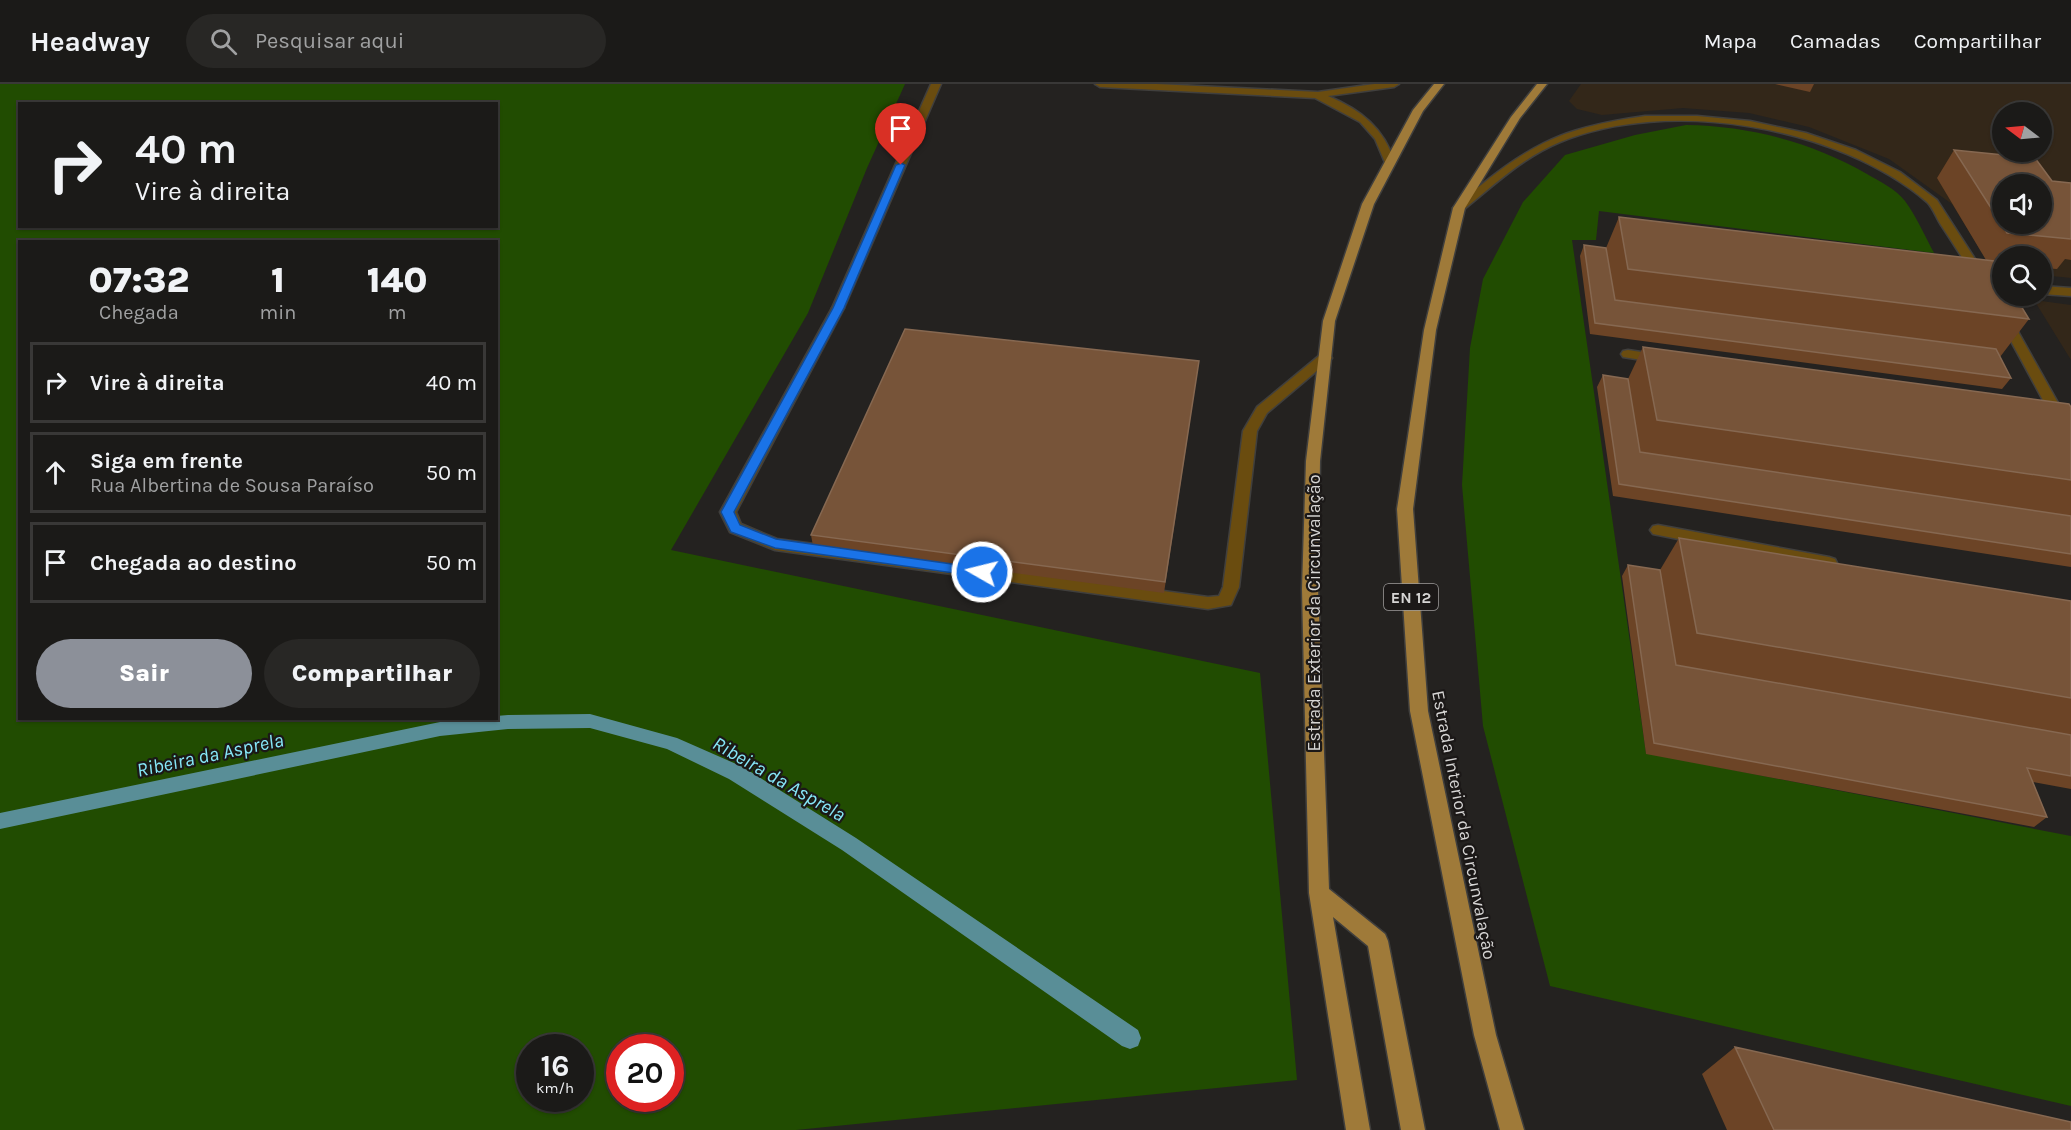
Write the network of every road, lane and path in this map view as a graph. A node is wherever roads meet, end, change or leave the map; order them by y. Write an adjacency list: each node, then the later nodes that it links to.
1 (936, 84): 14 (street)
2 (1100, 84): 6 (street)
3 (1394, 84): 6 (street)
4 (1439, 84): 7 (main road, Estrada Exterior da Circunvalação)
5 (1542, 84): 8 (main road, Estrada Interior da Circunvalação / EN 12)
6 (1318, 95): 7 (street)
7 (1390, 163): 14 (main road, Estrada Exterior da Circunvalação)
8 (1460, 208): 9 (street); 24 (main road, Estrada Interior da Circunvalação / EN 12)
9 (1965, 281)
10 (2052, 291): 11 (street)
11 (2071, 292)
12 (1998, 306): 17 (street)
13 (1628, 354): 15 (street)
14 (1325, 358): 21 (main road, Estrada Exterior da Circunvalação)
15 (1676, 361)
16 (2039, 415): 17 (street)
17 (2059, 418): 18 (street)
18 (2071, 439)
19 (1658, 530): 20 (street)
20 (1842, 566)
21 (1320, 893): 22 (main road, Estrada Exterior da Circunvalação); 23 (main road)
22 (1358, 1130)
23 (1413, 1130)
24 (1512, 1130)

